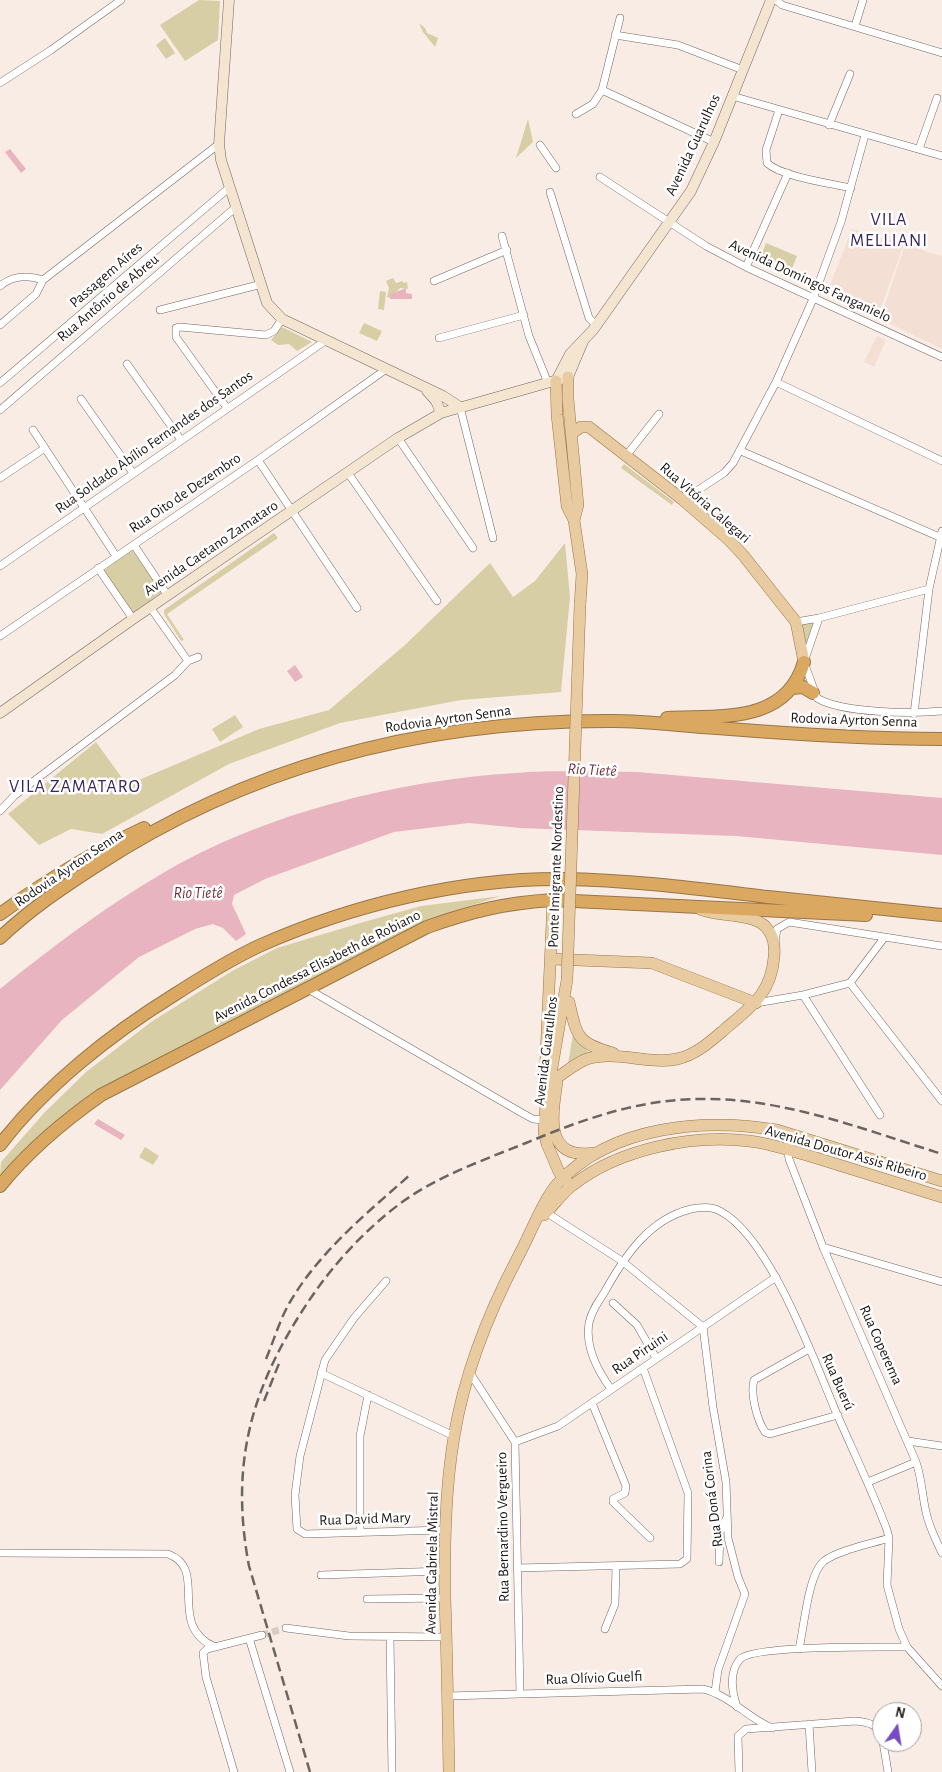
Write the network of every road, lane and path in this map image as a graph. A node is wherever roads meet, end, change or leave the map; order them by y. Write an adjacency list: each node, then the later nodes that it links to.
1 (121, 0): 12 (street)
2 (229, 0): 21 (main road)
3 (771, 0): 10 (main road, Avenida Guarulhos)
4 (776, 0): 7 (street)
5 (862, 0): 7 (street)
6 (620, 18): 8 (street)
7 (855, 26): 9 (street)
8 (615, 35): 10 (street); 13 (street)
9 (942, 53)
10 (743, 70): 14 (main road, Avenida Guarulhos)
11 (850, 74): 18 (street)
12 (0, 83)
13 (602, 90): 17 (street); 20 (street)
14 (732, 96): 16 (street); 20 (main road, Avenida Guarulhos)
15 (937, 98): 23 (street)
16 (778, 110): 18 (street); 26 (street)
17 (576, 114)
18 (829, 125): 19 (street)
19 (865, 135): 23 (street); 29 (street)
20 (714, 142): 32 (main road, Avenida Guarulhos)
21 (219, 144): 28 (main road); 36 (street)
22 (540, 145): 25 (street)
23 (919, 150): 24 (street)
24 (942, 156)
25 (556, 168)
26 (788, 173): 29 (street); 35 (street)
27 (600, 177): 32 (street, Avenida Domingos Fanganielo)
28 (230, 187): 31 (main road); 55 (street, Passagem Aíres)
29 (851, 188): 40 (street)
30 (550, 192): 45 (street)
31 (236, 208): 38 (main road); 60 (street, Rua Antônio de Abreu)
32 (669, 223): 35 (street, Avenida Domingos Fanganielo); 45 (main road, Avenida Guarulhos)
33 (502, 236): 34 (street)
34 (507, 250): 37 (street); 42 (street)
35 (746, 267): 40 (street, Avenida Domingos Fanganielo)
36 (43, 280): 39 (street); 44 (street)
37 (434, 281)
38 (262, 284): 41 (street); 43 (main road)
39 (0, 286)
40 (813, 298): 49 (street, Avenida Domingos Fanganielo); 54 (street)
41 (160, 310)
42 (524, 315): 46 (street); 53 (street)
43 (282, 319): 48 (main road); 59 (street)
44 (0, 325)
45 (596, 325): 47 (main road, Avenida Guarulhos)
46 (439, 338)
47 (584, 339): 52 (main road, Avenida Guarulhos); 53 (main road, Avenida Guarulhos)
48 (325, 341): 51 (main road); 59 (street, Rua Soldado Abílio Fernandes dos Santos)
49 (942, 357)
50 (127, 364): 66 (street)
51 (385, 370): 56 (main road); 70 (street, Rua Oito de Dezembro)
52 (568, 377): 53 (main road, Avenida Caetano Zamataro); 64 (main road, Avenida Guarulhos)
53 (552, 382): 58 (main road, Avenida Caetano Zamataro); 78 (main road, Avenida Guarulhos)
54 (776, 382): 68 (street); 71 (street)
55 (0, 383)
56 (426, 390): 58 (main road); 61 (main road)
57 (82, 399): 72 (street)
58 (460, 407): 61 (main road, Avenida Caetano Zamataro); 80 (street)
59 (227, 408): 66 (street, Rua Soldado Abílio Fernandes dos Santos)
60 (0, 410)
61 (441, 414): 65 (main road, Avenida Caetano Zamataro)
62 (659, 414): 69 (street)
63 (33, 430): 67 (street)
64 (572, 434): 69 (main road, Rua Vitória Calegari); 78 (main road, Avenida Guarulhos)
65 (398, 438): 73 (main road, Avenida Caetano Zamataro); 82 (street)
66 (181, 440): 72 (street, Rua Soldado Abílio Fernandes dos Santos)
67 (45, 448): 74 (street); 76 (street)
68 (741, 451): 75 (street); 79 (street)
69 (626, 456): 75 (main road, Rua Vitória Calegari)
70 (258, 460): 77 (street); 81 (street, Rua Oito de Dezembro)
71 (942, 461)
72 (133, 473): 76 (street, Rua Soldado Abílio Fernandes dos Santos)
73 (348, 473): 77 (main road, Avenida Caetano Zamataro); 88 (street)
74 (0, 478)
75 (682, 500): 94 (main road, Rua Vitória Calegari)
76 (84, 507): 83 (street); 84 (street, Rua Soldado Abílio Fernandes dos Santos)
77 (292, 511): 87 (main road, Avenida Caetano Zamataro); 91 (street)
78 (574, 520): 89 (main road, Avenida Guarulhos)
79 (941, 536): 86 (street)
80 (493, 538)
81 (134, 544): 83 (street, Rua Oito de Dezembro); 87 (street)
82 (473, 548)
83 (116, 556): 85 (street, Rua Oito de Dezembro)
84 (0, 566)
85 (98, 568): 93 (street); 95 (street, Rua Oito de Dezembro)
86 (929, 589): 92 (street); 103 (street)
87 (168, 596): 90 (main road, Avenida Caetano Zamataro)
88 (437, 600)
89 (580, 606): 118 (main road, Ponte Imigrante Nordestino, bridge)
90 (150, 608): 93 (main road, Avenida Caetano Zamataro); 97 (street)
91 (357, 608)
92 (819, 618): 94 (street); 98 (street)
93 (133, 619): 102 (main road, Avenida Caetano Zamataro)
94 (796, 622): 98 (main road, Rua Vitória Calegari)
95 (0, 636)
96 (198, 657): 97 (street)
97 (188, 661): 106 (street)
98 (804, 662): 99 (highway); 100 (street)
99 (792, 688): 100 (highway); 104 (highway)
100 (814, 693): 103 (street)
101 (942, 711): 103 (street)
102 (0, 713)
103 (914, 714)
104 (615, 721): 105 (highway, Rodovia Ayrton Senna); 107 (highway, Rodovia Ayrton Senna)
105 (942, 739)
106 (0, 811)
107 (192, 811): 111 (highway); 113 (highway, Rodovia Ayrton Senna)
108 (553, 900): 109 (highway, Avenida Condessa Elisabeth de Robiano); 117 (main road, Avenida Guarulhos); 120 (highway, Avenida Condessa Elisabeth de Robiano)
109 (696, 908): 110 (highway, Avenida Condessa Elisabeth de Robiano); 115 (main road)
110 (903, 911): 112 (highway); 133 (highway)
111 (0, 914)
112 (942, 915)
113 (3, 935)
114 (884, 938): 115 (street); 116 (street); 119 (street)
115 (775, 943): 123 (main road)
116 (942, 946)
117 (551, 959): 123 (main road); 127 (main road, Avenida Guarulhos)
118 (567, 980): 122 (main road, Avenida Guarulhos); 127 (main road, Avenida Guarulhos)
119 (850, 983): 121 (street); 126 (street)
120 (308, 989): 129 (street); 139 (highway, Avenida Condessa Elisabeth de Robiano)
121 (802, 995): 123 (street); 128 (street)
122 (569, 1002): 124 (main road); 125 (main road, Avenida Guarulhos)
123 (756, 1003): 124 (main road)
124 (624, 1057): 125 (main road)
125 (558, 1078): 135 (main road, Avenida Guarulhos)
126 (942, 1102)
127 (546, 1103): 129 (main road, Avenida Guarulhos)
128 (880, 1115)
129 (545, 1120): 136 (main road, Avenida Guarulhos)
130 (751, 1126): 131 (main road, Avenida Doutor Assis Ribeiro); 132 (main road); 135 (main road, Avenida Doutor Assis Ribeiro)
131 (795, 1134): 134 (main road); 137 (main road, Avenida Doutor Assis Ribeiro)
132 (748, 1141): 134 (main road, Avenida Doutor Assis Ribeiro); 138 (main road, Avenida Doutor Assis Ribeiro)
133 (0, 1145)
134 (788, 1150): 141 (main road, Avenida Doutor Assis Ribeiro); 143 (street, Rua Coperema)
135 (601, 1152): 138 (main road)
136 (552, 1155): 138 (main road, Avenida Guarulhos); 140 (main road)
137 (942, 1181)
138 (568, 1182): 140 (main road, Avenida Gabriela Mistral); 142 (main road, Avenida Gabriela Mistral)
139 (0, 1186)
140 (550, 1195): 142 (main road, Avenida Gabriela Mistral)
141 (942, 1197)
142 (544, 1211): 144 (street); 154 (main road, Avenida Gabriela Mistral)
143 (823, 1247): 147 (street); 160 (street, Rua Coperema)
144 (622, 1262): 145 (street, Rua Buerú); 149 (street); 155 (street, Rua Buerú)
145 (776, 1276): 149 (street, Rua Piruini); 150 (street, Rua Buerú)
146 (386, 1281): 153 (street)
147 (942, 1282)
148 (612, 1303): 151 (street)
149 (703, 1327): 151 (street, Rua Piruini); 165 (street, Rua Doná Corina)
150 (809, 1349): 158 (street, Rua Buerú); 158 (street)
151 (656, 1358): 152 (street, Rua Piruini)
152 (643, 1368): 155 (street, Rua Piruini); 173 (street)
153 (321, 1373): 156 (street); 167 (street, Rua David Mary)
154 (470, 1373): 159 (main road, Avenida Gabriela Mistral); 161 (street, Rua Bernardino Vergueiro)
155 (611, 1389): 157 (street, Rua Piruini)
156 (368, 1395): 159 (street); 167 (street)
157 (592, 1402): 161 (street, Rua Piruini); 168 (street)
158 (838, 1415): 164 (street, Rua Buerú)
159 (454, 1436): 166 (main road, Avenida Gabriela Mistral)
160 (908, 1441): 162 (street); 163 (street, Rua Coperema)
161 (515, 1442): 174 (street, Rua Bernardino Vergueiro)
162 (942, 1446)
163 (916, 1462): 164 (street); 171 (street, Rua Coperema)
164 (868, 1482): 169 (street, Rua Buerú)
165 (726, 1519): 172 (street); 189 (street, Rua Doná Corina)
166 (444, 1530): 167 (street, Rua David Mary); 175 (main road, Avenida Gabriela Mistral)
167 (360, 1533)
168 (650, 1538)
169 (890, 1538): 185 (street, Rua Buerú); 187 (street)
170 (0, 1553): 186 (street)
171 (942, 1554)
172 (720, 1562)
173 (616, 1566): 174 (street); 180 (street)
174 (517, 1568): 190 (street, Rua Bernardino Vergueiro)
175 (444, 1571): 176 (street); 177 (main road, Avenida Gabriela Mistral)
176 (321, 1575)
177 (445, 1598): 178 (street); 183 (main road, Avenida Gabriela Mistral)
178 (367, 1599)
179 (286, 1628): 182 (street)
180 (605, 1629)
181 (262, 1635): 184 (street)
182 (390, 1637): 183 (street); 199 (street)
183 (446, 1637): 191 (main road, Avenida Gabriela Mistral)
184 (250, 1638): 186 (street); 198 (street)
185 (907, 1646): 187 (street); 188 (street, Rua Buerú)
186 (215, 1647): 197 (street)
187 (799, 1649): 192 (street)
188 (942, 1686)
189 (715, 1692): 190 (street, Rua Olívio Guelfi); 192 (street, Rua Olívio Guelfi)
190 (520, 1694): 191 (street, Rua Olívio Guelfi)
191 (447, 1696): 200 (main road, Avenida Gabriela Mistral)
192 (737, 1707): 195 (street, Rua Olívio Guelfi)
193 (809, 1724): 194 (street); 195 (street); 202 (street)
194 (872, 1724)
195 (772, 1728): 201 (street)
196 (885, 1752): 203 (street)
197 (234, 1772)
198 (290, 1772)
199 (392, 1772)
200 (449, 1772)
201 (739, 1772)
202 (812, 1772)
203 (888, 1772)

